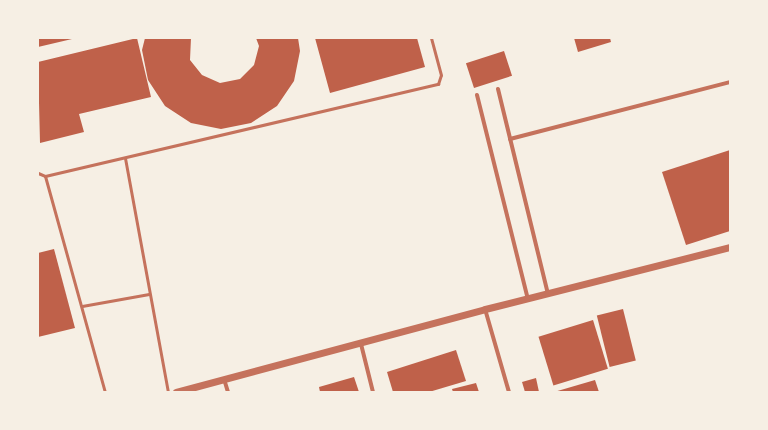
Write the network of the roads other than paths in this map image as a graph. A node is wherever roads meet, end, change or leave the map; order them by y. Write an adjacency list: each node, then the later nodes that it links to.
1 (431, 38): 6 (lane)
2 (730, 82): 5 (street)
3 (498, 89): 5 (street)
4 (477, 95): 12 (street)
5 (510, 139): 11 (street)
6 (125, 158): 8 (lane); 10 (lane)
7 (38, 173): 8 (lane)
8 (45, 176): 13 (lane)
9 (730, 248): 11 (street)
10 (149, 294): 13 (lane); 18 (lane)
11 (548, 294): 12 (street)
12 (528, 299): 14 (street)
13 (82, 306): 17 (lane)
14 (485, 309): 15 (street); 22 (street)
15 (361, 344): 16 (street); 21 (street)
16 (224, 379): 19 (street); 20 (street)
17 (105, 392)
18 (168, 392)
19 (176, 392)
20 (228, 392)
21 (373, 392)
22 (509, 392)

